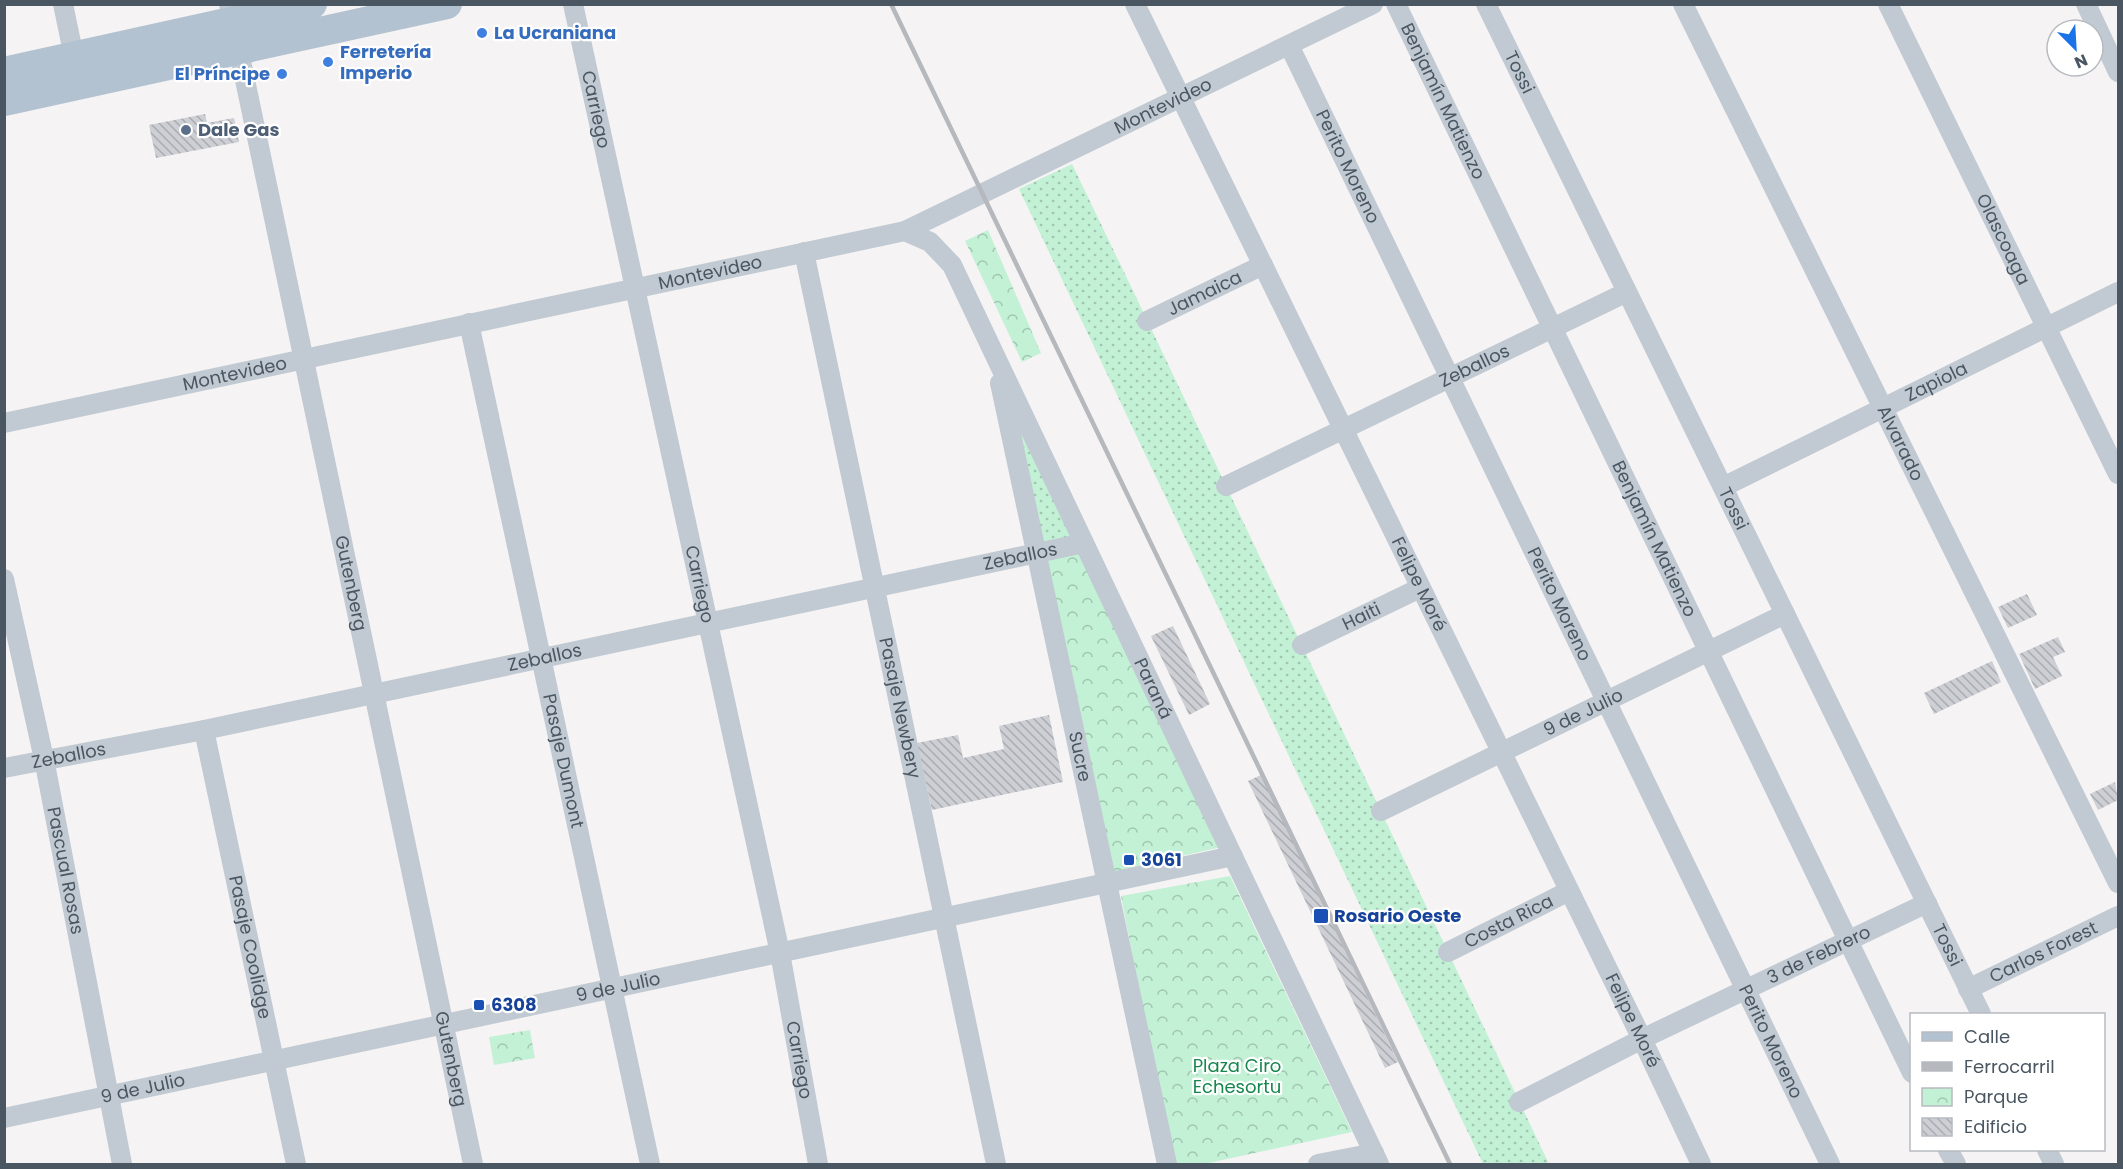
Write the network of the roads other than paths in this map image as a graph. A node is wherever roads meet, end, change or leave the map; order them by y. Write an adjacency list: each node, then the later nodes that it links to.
1 (63, 4): 15 (street)
2 (312, 4): 12 (main road)
3 (447, 4): 14 (main road)
4 (573, 4): 23 (street, Carriego)
5 (1135, 4): 18 (street, Felipe Moré)
6 (1373, 4): 13 (street, Montevideo)
7 (1396, 4): 28 (street, Benjamín Matienzo)
8 (1486, 4): 24 (street, Tossi)
9 (1683, 4): 33 (street, Alvarado)
10 (1888, 4): 29 (street, Olascoaga)
11 (2085, 4): 17 (street)
12 (231, 13): 14 (street, Gutenberg); 15 (main road)
13 (1289, 45): 18 (street, Montevideo); 32 (street, Perito Moreno)
14 (239, 51): 19 (main road); 31 (street, Gutenberg)
15 (74, 57): 16 (main road)
16 (4, 72)
17 (2118, 72)
18 (1180, 97): 20 (street, Montevideo); 22 (street, Felipe Moré)
19 (4, 100)
20 (905, 231): 21 (street, Montevideo); 30 (street, Paraná)
21 (804, 252): 23 (street, Montevideo); 41 (street, Pasaje Newbery)
22 (1263, 265): 26 (street, Jamaica); 35 (street, Felipe Moré)
23 (635, 290): 27 (street, Montevideo); 45 (street, Carriego)
24 (1627, 292): 28 (street, Zeballos); 38 (street, Tossi)
25 (2118, 292): 29 (street, Zapiola)
26 (1147, 321)
27 (469, 323): 31 (street, Montevideo); 48 (street, Pasaje Dumont)
28 (1552, 328): 32 (street, Zeballos); 47 (street, Benjamín Matienzo)
29 (2047, 328): 33 (street, Zapiola); 36 (street, Olascoaga)
30 (993, 351): 39 (street, Paraná); 40 (street, Sucre)
31 (303, 358): 34 (street, Montevideo); 49 (street, Gutenberg)
32 (1449, 378): 35 (street, Zeballos); 50 (street, Perito Moreno)
33 (1883, 408): 38 (street, Zapiola); 58 (street, Alvarado)
34 (4, 423)
35 (1343, 429): 37 (street, Zeballos); 42 (street, Felipe Moré)
36 (2118, 474)
37 (1226, 486)
38 (1723, 488): 44 (street, Tossi)
39 (1084, 543): 40 (street, Zeballos); 56 (street, Paraná)
40 (1036, 553): 41 (street, Zeballos); 57 (street, Sucre)
41 (874, 588): 45 (street, Zeballos); 61 (street, Pasaje Newbery)
42 (1420, 588): 46 (street, Haiti); 52 (street, Felipe Moré)
43 (6, 592): 53 (street, Pascual Rosas)
44 (1785, 614): 47 (street, 9 de Julio); 60 (street, Tossi)
45 (708, 625): 48 (street, Zeballos); 65 (street, Carriego)
46 (1302, 645)
47 (1709, 651): 50 (street, 9 de Julio); 63 (street, Benjamín Matienzo)
48 (541, 658): 49 (street, Zeballos); 66 (street, Pasaje Dumont)
49 (374, 694): 51 (street, Zeballos); 70 (street, Gutenberg)
50 (1606, 702): 52 (street, 9 de Julio); 68 (street, Perito Moreno)
51 (204, 730): 53 (street, Zeballos); 72 (street, Pasaje Coolidge)
52 (1501, 753): 55 (street, 9 de Julio); 59 (street, Felipe Moré)
53 (44, 759): 54 (street, Zeballos); 74 (street, Pascual Rosas)
54 (4, 768)
55 (1381, 811)
56 (1233, 856): 57 (street, 9 de Julio); 77 (street, Paraná)
57 (1107, 881): 61 (street, 9 de Julio); 84 (street, Sucre)
58 (2118, 883)
59 (1569, 891): 64 (street, Costa Rica); 71 (street, Felipe Moré)
60 (1927, 903): 63 (street, 3 de Febrero); 67 (street, Tossi)
61 (944, 916): 65 (street, 9 de Julio); 83 (street, Pasaje Newbery)
62 (2118, 916): 67 (street, Carlos Forest)
63 (1848, 942): 68 (street, 3 de Febrero); 73 (street, Benjamín Matienzo)
64 (1448, 952)
65 (780, 953): 66 (street, 9 de Julio); 82 (street, Carriego)
66 (612, 987): 70 (street, 9 de Julio); 81 (street, Pasaje Dumont)
67 (1968, 989): 69 (street, Tossi)
68 (1745, 990): 71 (street, 3 de Febrero); 87 (street, Perito Moreno)
69 (1980, 1013)
70 (443, 1023): 72 (street, 9 de Julio); 80 (street, Gutenberg)
71 (1642, 1039): 75 (street, 3 de Febrero); 86 (street, Felipe Moré)
72 (274, 1060): 74 (street, 9 de Julio); 79 (street, Pasaje Coolidge)
73 (1910, 1071)
74 (107, 1096): 76 (street, 9 de Julio); 78 (street, Pascual Rosas)
75 (1519, 1102)
76 (4, 1118)
77 (1376, 1159): 85 (street)
78 (122, 1164)
79 (296, 1164)
80 (473, 1164)
81 (650, 1164)
82 (818, 1164)
83 (996, 1164)
84 (1167, 1164)
85 (1318, 1164)
86 (1701, 1164)
87 (1830, 1164)

